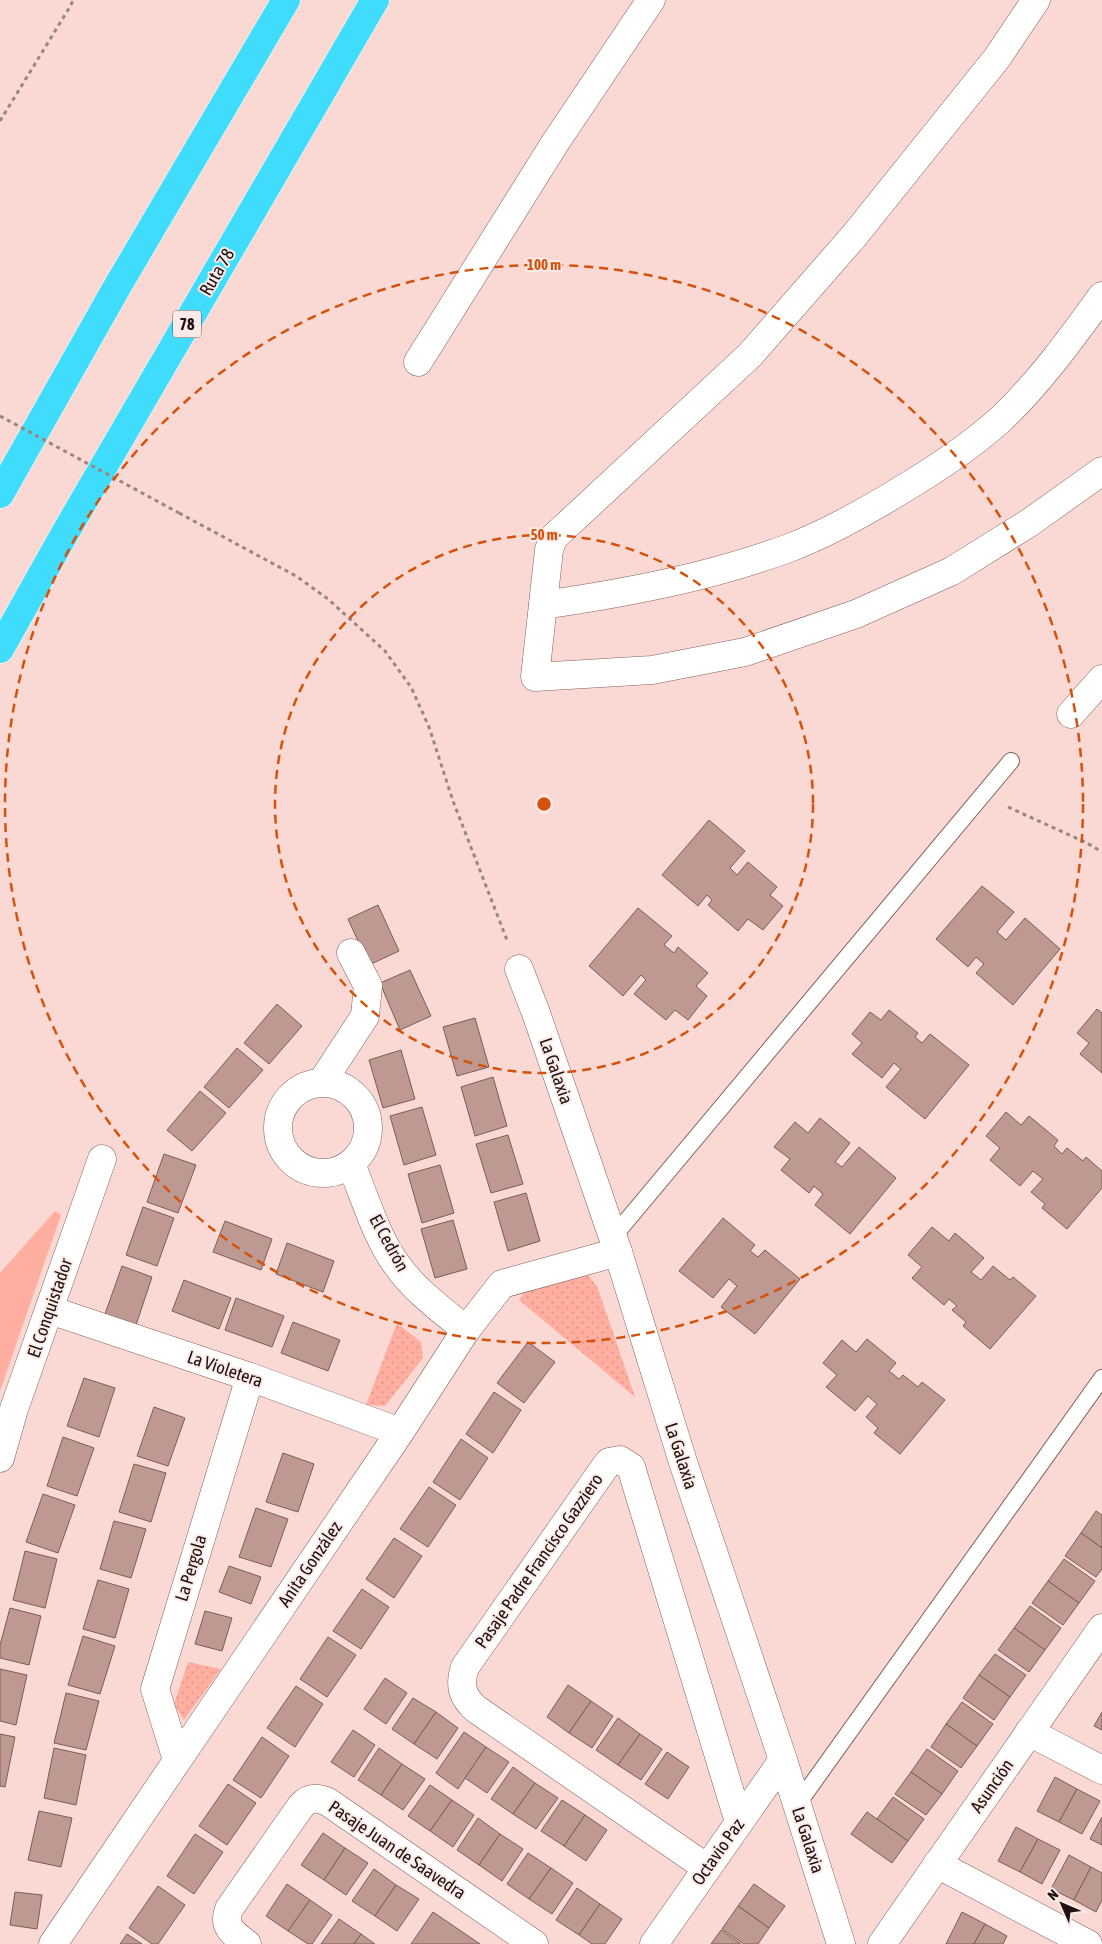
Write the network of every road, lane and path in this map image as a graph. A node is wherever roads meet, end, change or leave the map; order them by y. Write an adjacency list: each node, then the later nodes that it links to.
1 (73, 0): 6 (path)
2 (286, 0): 11 (highway)
3 (375, 0): 13 (highway, Ruta 78 / 78)
4 (651, 0): 8 (street)
5 (1036, 0): 12 (street)
6 (0, 121)
7 (1102, 296): 12 (street)
8 (418, 362)
9 (0, 416): 20 (path, bridge)
10 (1102, 471): 12 (street)
11 (0, 494)
12 (543, 605)
13 (0, 649)
14 (1102, 679): 15 (street)
15 (1071, 714)
16 (1011, 761): 17 (lane)
17 (982, 796): 18 (path); 24 (lane)
18 (1102, 852)
19 (351, 953): 21 (street)
20 (519, 969): 24 (street, La Galaxia)
21 (322, 1082): 23 (street); 23 (street)
22 (102, 1159): 25 (street, El Conquistador)
23 (351, 1164): 26 (street, El Cedrón)
24 (615, 1245): 26 (street, Anita González); 34 (street, La Galaxia)
25 (50, 1310): 27 (street, La Violetera); 30 (street, El Conquistador)
26 (466, 1330): 29 (street, Anita González)
27 (250, 1377): 29 (street, La Violetera); 33 (street, La Pergola)
28 (1102, 1378): 36 (lane)
29 (400, 1432): 33 (street, Anita González)
30 (0, 1458)
31 (1102, 1628): 32 (street, Asunción)
32 (1029, 1732): 35 (street); 38 (street, Asunción)
33 (177, 1760): 40 (street, Anita González)
34 (783, 1760): 36 (street, La Galaxia); 37 (street, Octavio Paz)
35 (1102, 1770)
36 (797, 1805): 44 (street, La Galaxia)
37 (739, 1822): 39 (street, Octavio Paz); 39 (street, Pasaje Padre Francisco Gazziero)
38 (937, 1864): 45 (street, Asunción); 46 (street)
39 (707, 1868): 43 (street, Octavio Paz)
40 (53, 1944)
41 (247, 1944): 42 (street, Pasaje Juan de Saavedra)
42 (534, 1944)
43 (654, 1944)
44 (841, 1944)
45 (882, 1944)
46 (1088, 1944)

